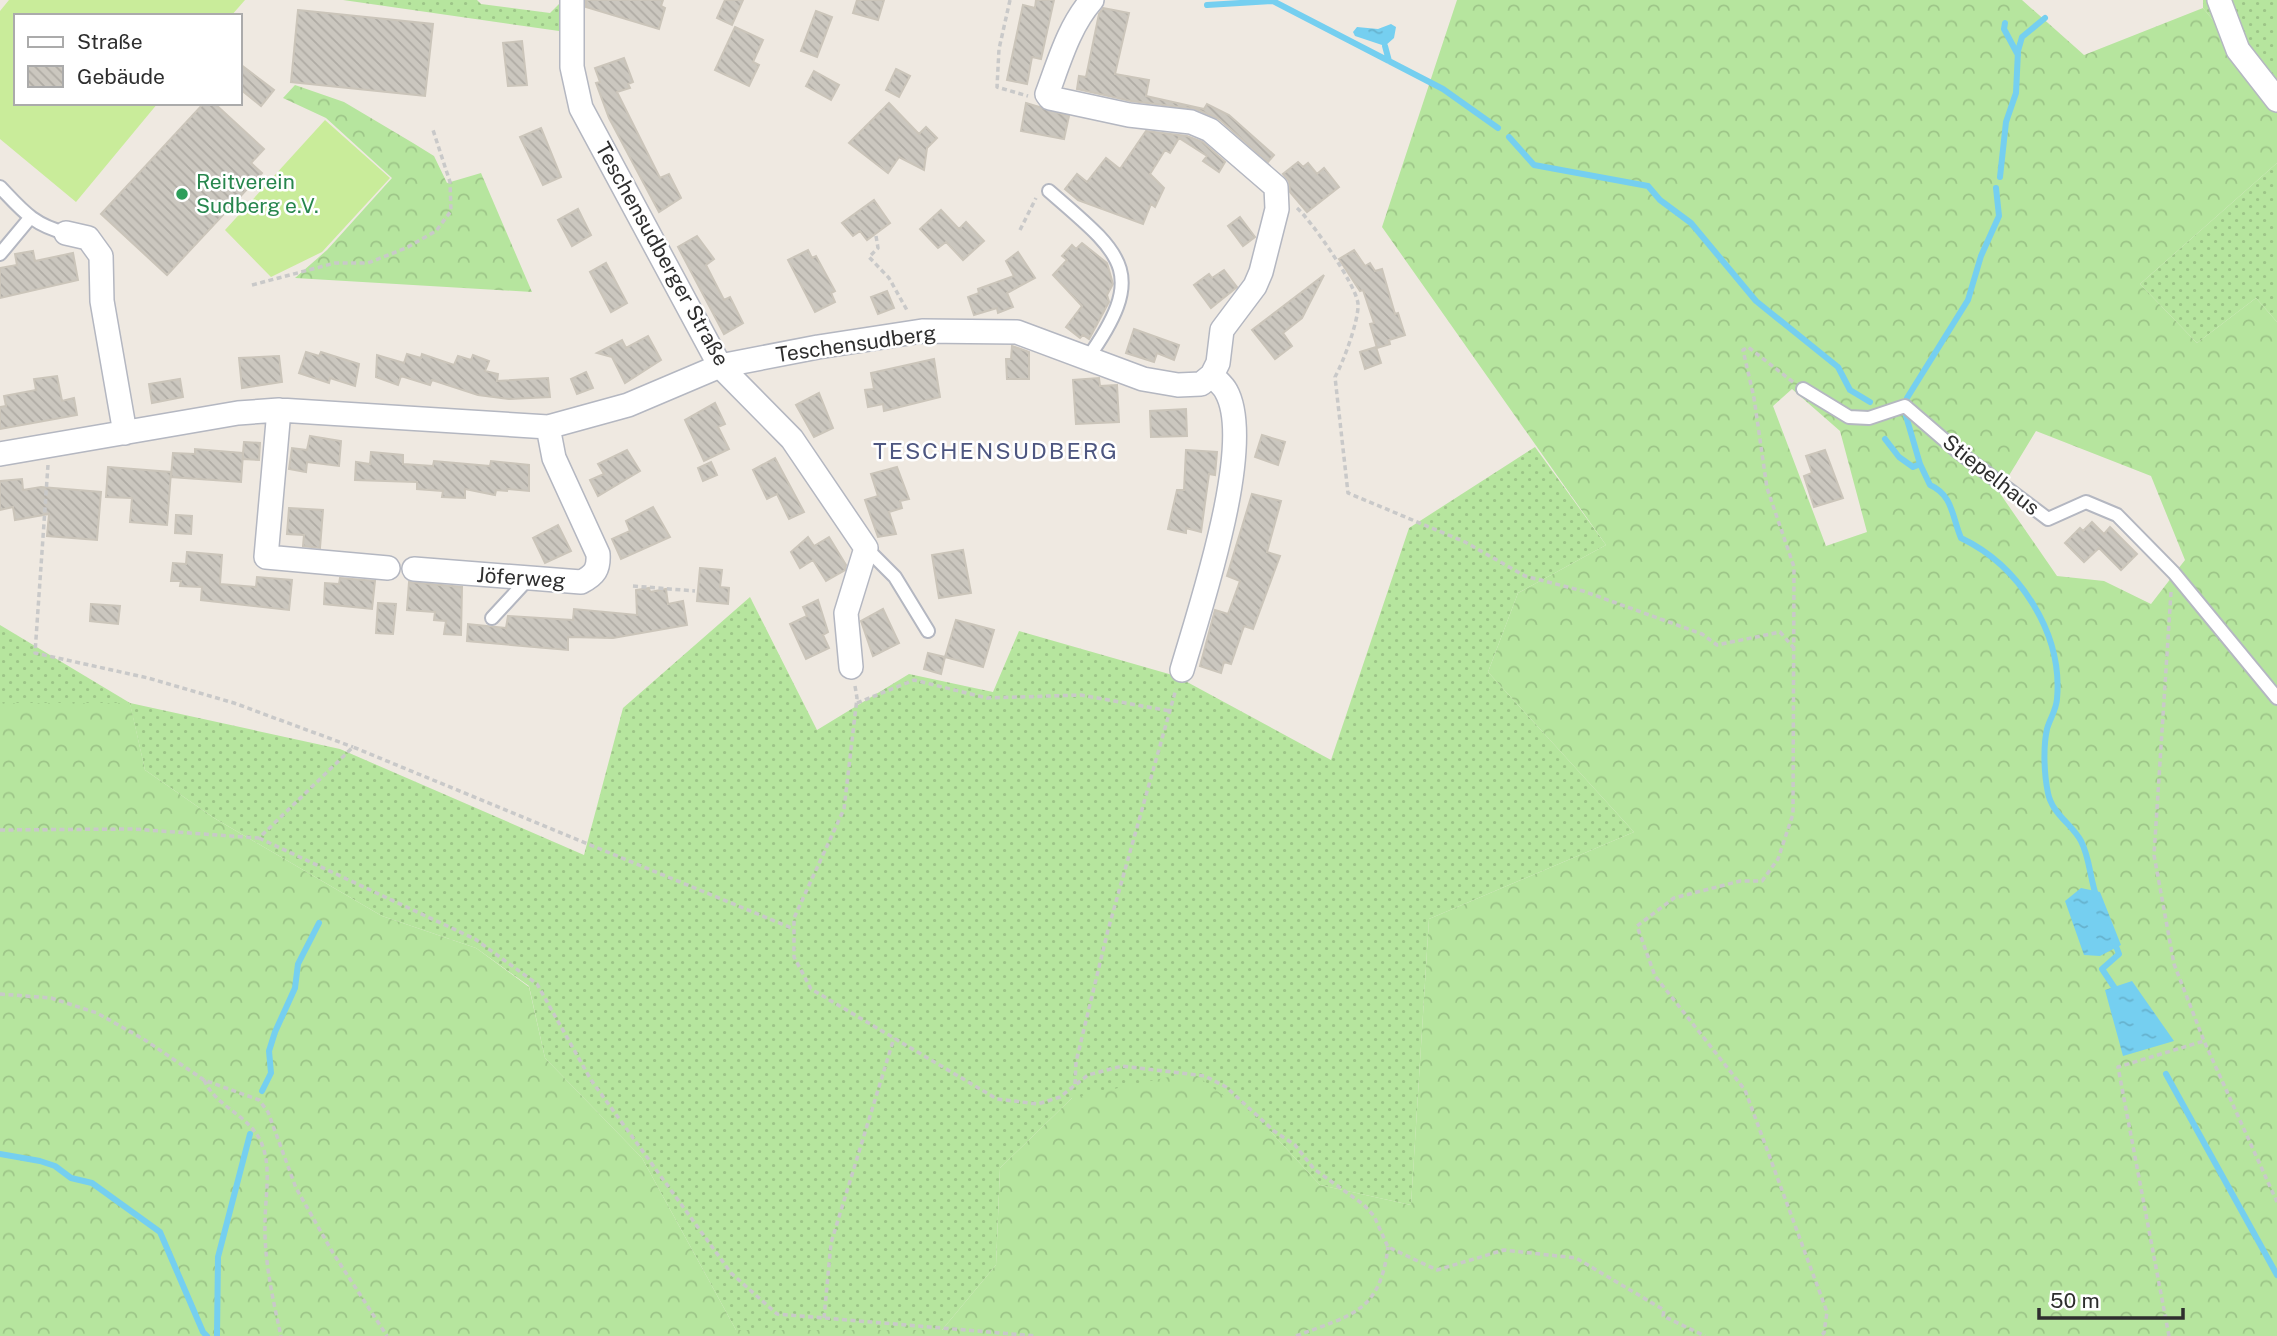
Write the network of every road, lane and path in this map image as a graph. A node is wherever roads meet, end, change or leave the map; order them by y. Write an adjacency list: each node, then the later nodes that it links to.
1 (572, 0): 19 (street, Teschensudberger Straße)
2 (1010, 0): 6 (path)
3 (1092, 0): 6 (street)
4 (2220, 3): 5 (street)
5 (2277, 100)
6 (1054, 101): 9 (street)
7 (433, 130): 16 (path)
8 (0, 187): 11 (lane)
9 (1276, 187): 20 (street); 36 (path)
10 (1049, 191): 12 (path); 18 (lane)
11 (30, 218): 13 (lane); 15 (lane)
12 (1020, 230)
13 (66, 233): 24 (street)
14 (876, 236): 17 (path)
15 (0, 254)
16 (252, 285)
17 (922, 331): 18 (street, Teschensudberg); 19 (street, Teschensudberg)
18 (1087, 359): 20 (street, Teschensudberg)
19 (720, 366): 23 (street); 27 (street, Teschensudberger Straße)
20 (1212, 375): 38 (street)
21 (1803, 389): 30 (lane, Stiepelhaus); 36 (path)
22 (279, 410): 23 (street); 24 (street); 28 (street)
23 (548, 427): 31 (street, Jöferweg)
24 (125, 433): 25 (street)
25 (49, 446): 26 (street); 42 (path)
26 (0, 454)
27 (866, 548): 35 (lane, Teschensudberger Straße); 37 (street)
28 (388, 568)
29 (414, 569): 31 (street, Jöferweg)
30 (2174, 573): 39 (lane, Stiepelhaus); 48 (path)
31 (528, 579): 34 (lane)
32 (633, 586): 33 (path)
33 (695, 592)
34 (492, 618)
35 (928, 631)
36 (1794, 649): 59 (path)
37 (852, 667): 40 (path)
38 (1182, 670): 41 (path)
39 (2277, 698)
40 (857, 703): 41 (path); 45 (path)
41 (1170, 711): 50 (path)
42 (353, 747): 44 (path); 45 (path)
43 (0, 830): 44 (path)
44 (259, 838): 53 (path)
45 (794, 929): 47 (path)
46 (0, 994): 49 (path)
47 (894, 1038): 50 (path); 53 (path)
48 (2204, 1041): 51 (path); 60 (path)
49 (204, 1080): 54 (path); 55 (path)
50 (1075, 1085): 52 (path)
51 (2277, 1202)
52 (1388, 1247): 57 (path); 58 (path)
53 (824, 1318): 56 (path)
54 (281, 1336)
55 (387, 1336)
56 (1036, 1336)
57 (1296, 1336)
58 (1705, 1336)
59 (1820, 1336)
60 (2169, 1336)

